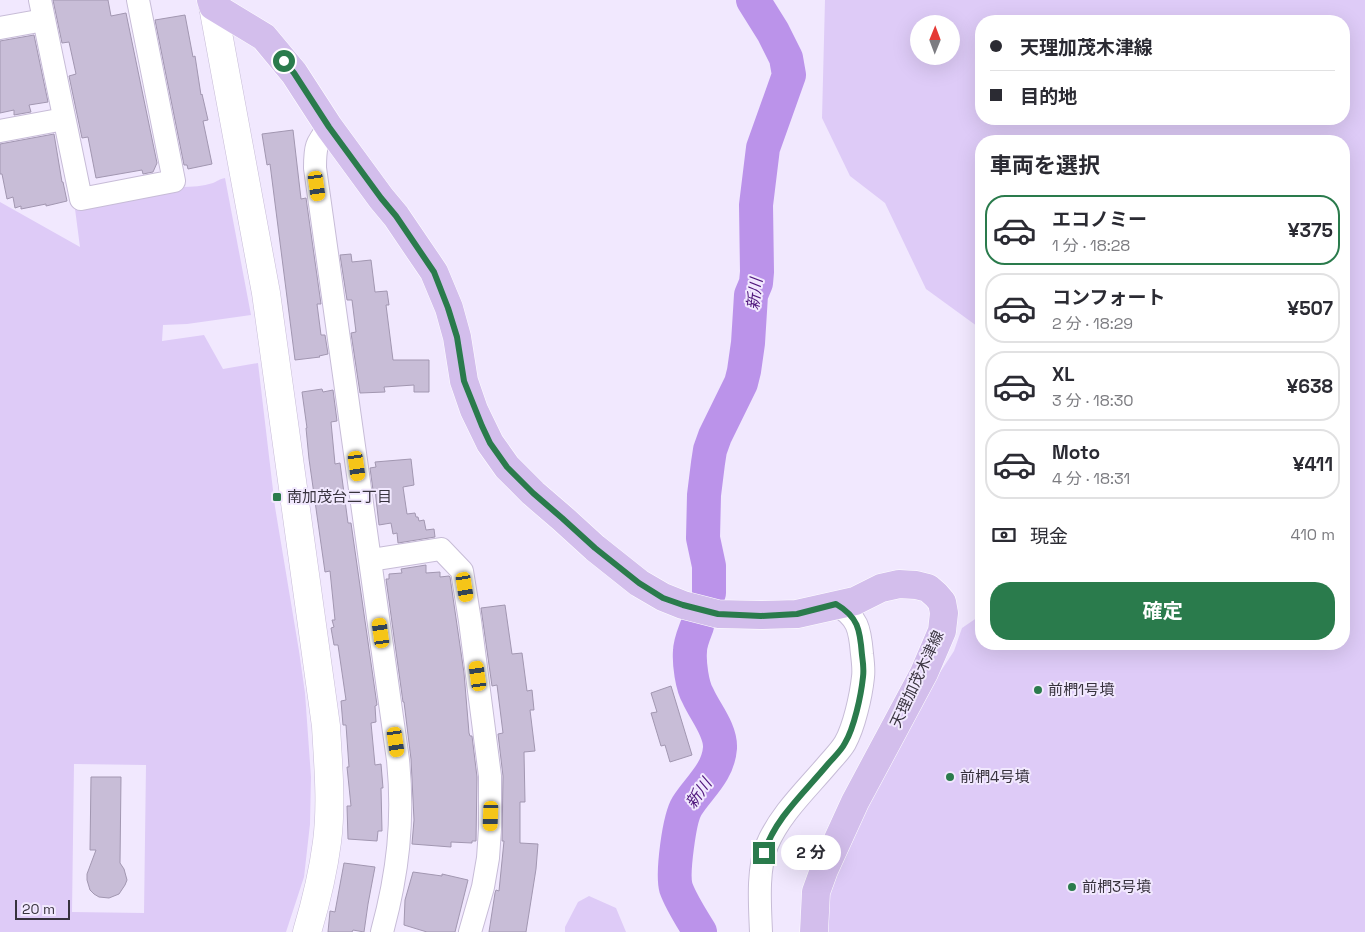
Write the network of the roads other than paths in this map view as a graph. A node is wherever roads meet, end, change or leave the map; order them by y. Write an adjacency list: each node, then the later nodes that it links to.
1 (138, 0): 5 (street)
2 (207, 2): 6 (main road, 天理加茂木津線); 10 (street)
3 (42, 10): 4 (street); 5 (street)
4 (0, 28)
5 (64, 119): 7 (street)
6 (329, 127): 8 (street); 9 (main road, 天理加茂木津線)
7 (0, 131)
8 (371, 560): 11 (street); 12 (street)
9 (836, 604): 13 (street); 14 (main road, 天理加茂木津線)
10 (307, 932)
11 (382, 932)
12 (470, 932)
13 (761, 932)
14 (814, 932)

